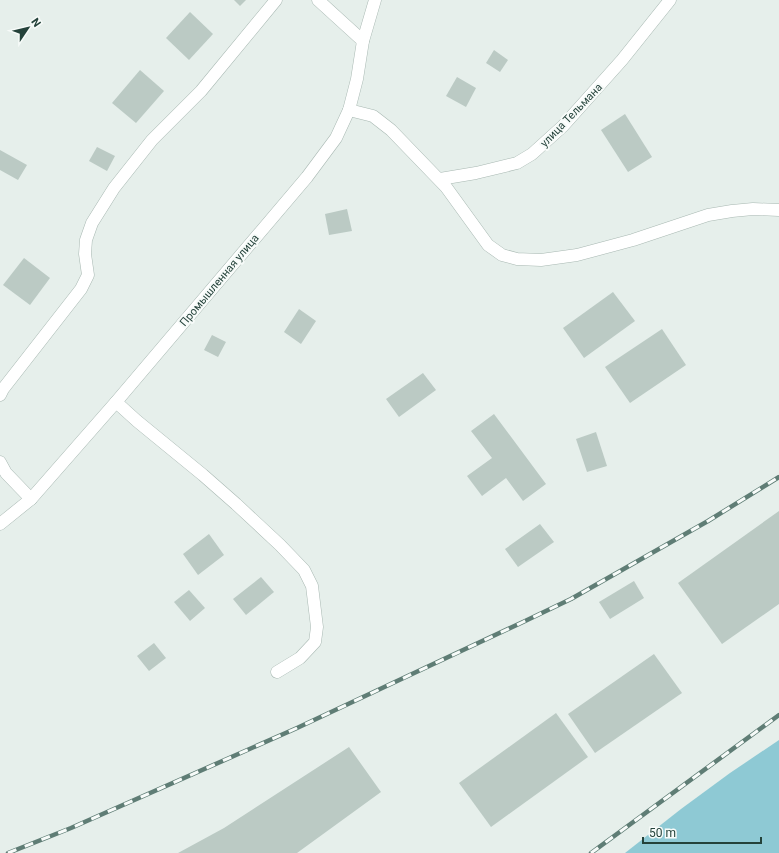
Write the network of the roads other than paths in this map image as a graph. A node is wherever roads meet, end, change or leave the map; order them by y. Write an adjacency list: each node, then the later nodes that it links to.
1 (276, 0): 9 (street)
2 (318, 0): 5 (street)
3 (375, 0): 5 (street, Промышленная улица)
4 (670, 0): 7 (street, улица Тельмана)
5 (363, 41): 6 (street, Промышленная улица)
6 (349, 110): 7 (street); 10 (street, Промышленная улица)
7 (440, 179): 8 (street)
8 (779, 210)
9 (0, 395)
10 (116, 402): 12 (street, Промышленная улица); 14 (street)
11 (0, 462): 12 (street)
12 (31, 499): 13 (street, Промышленная улица)
13 (0, 524)
14 (277, 672)

